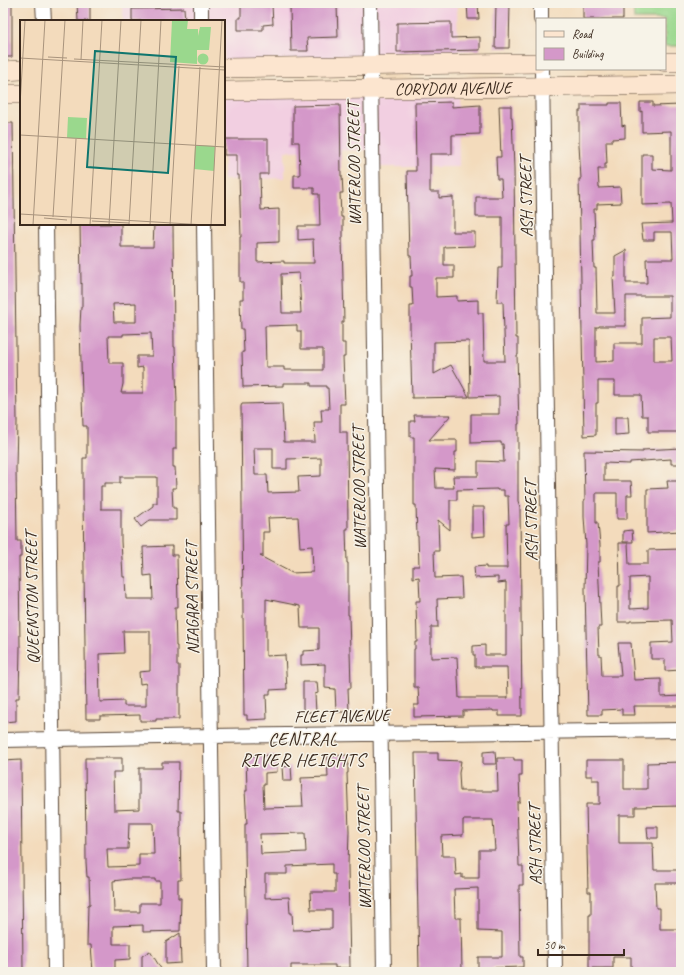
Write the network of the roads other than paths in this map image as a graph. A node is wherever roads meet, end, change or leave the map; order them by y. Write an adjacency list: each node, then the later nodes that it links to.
1 (43, 3): 6 (street)
2 (201, 3): 7 (street)
3 (370, 3): 11 (street, WATERLOO STREET)
4 (541, 3): 5 (street)
5 (541, 18)
6 (44, 20)
7 (201, 20)
8 (666, 62): 9 (main road)
9 (681, 62)
10 (536, 63): 11 (main road, CORYDON AVENUE)
11 (371, 66): 12 (main road, CORYDON AVENUE); 17 (street, WATERLOO STREET)
12 (225, 68)
13 (20, 70): 14 (main road)
14 (3, 71)
15 (542, 78): 16 (main road, CORYDON AVENUE); 17 (main road, CORYDON AVENUE); 24 (street, ASH STREET)
16 (681, 85)
17 (371, 90): 18 (main road, CORYDON AVENUE); 25 (street, WATERLOO STREET)
18 (225, 91)
19 (3, 94): 20 (main road)
20 (20, 94)
21 (46, 225): 27 (street, QUEENSTON STREET)
22 (204, 225): 26 (street, NIAGARA STREET)
23 (681, 730): 24 (street, FLEET AVENUE)
24 (552, 732): 25 (street, FLEET AVENUE); 32 (street, ASH STREET)
25 (380, 734): 26 (street, FLEET AVENUE); 31 (street, WATERLOO STREET)
26 (211, 736): 27 (street, FLEET AVENUE); 30 (street, NIAGARA STREET)
27 (52, 739): 28 (street, FLEET AVENUE); 29 (street, QUEENSTON STREET)
28 (3, 740)
29 (55, 972)
30 (214, 972)
31 (384, 972)
32 (555, 972)

